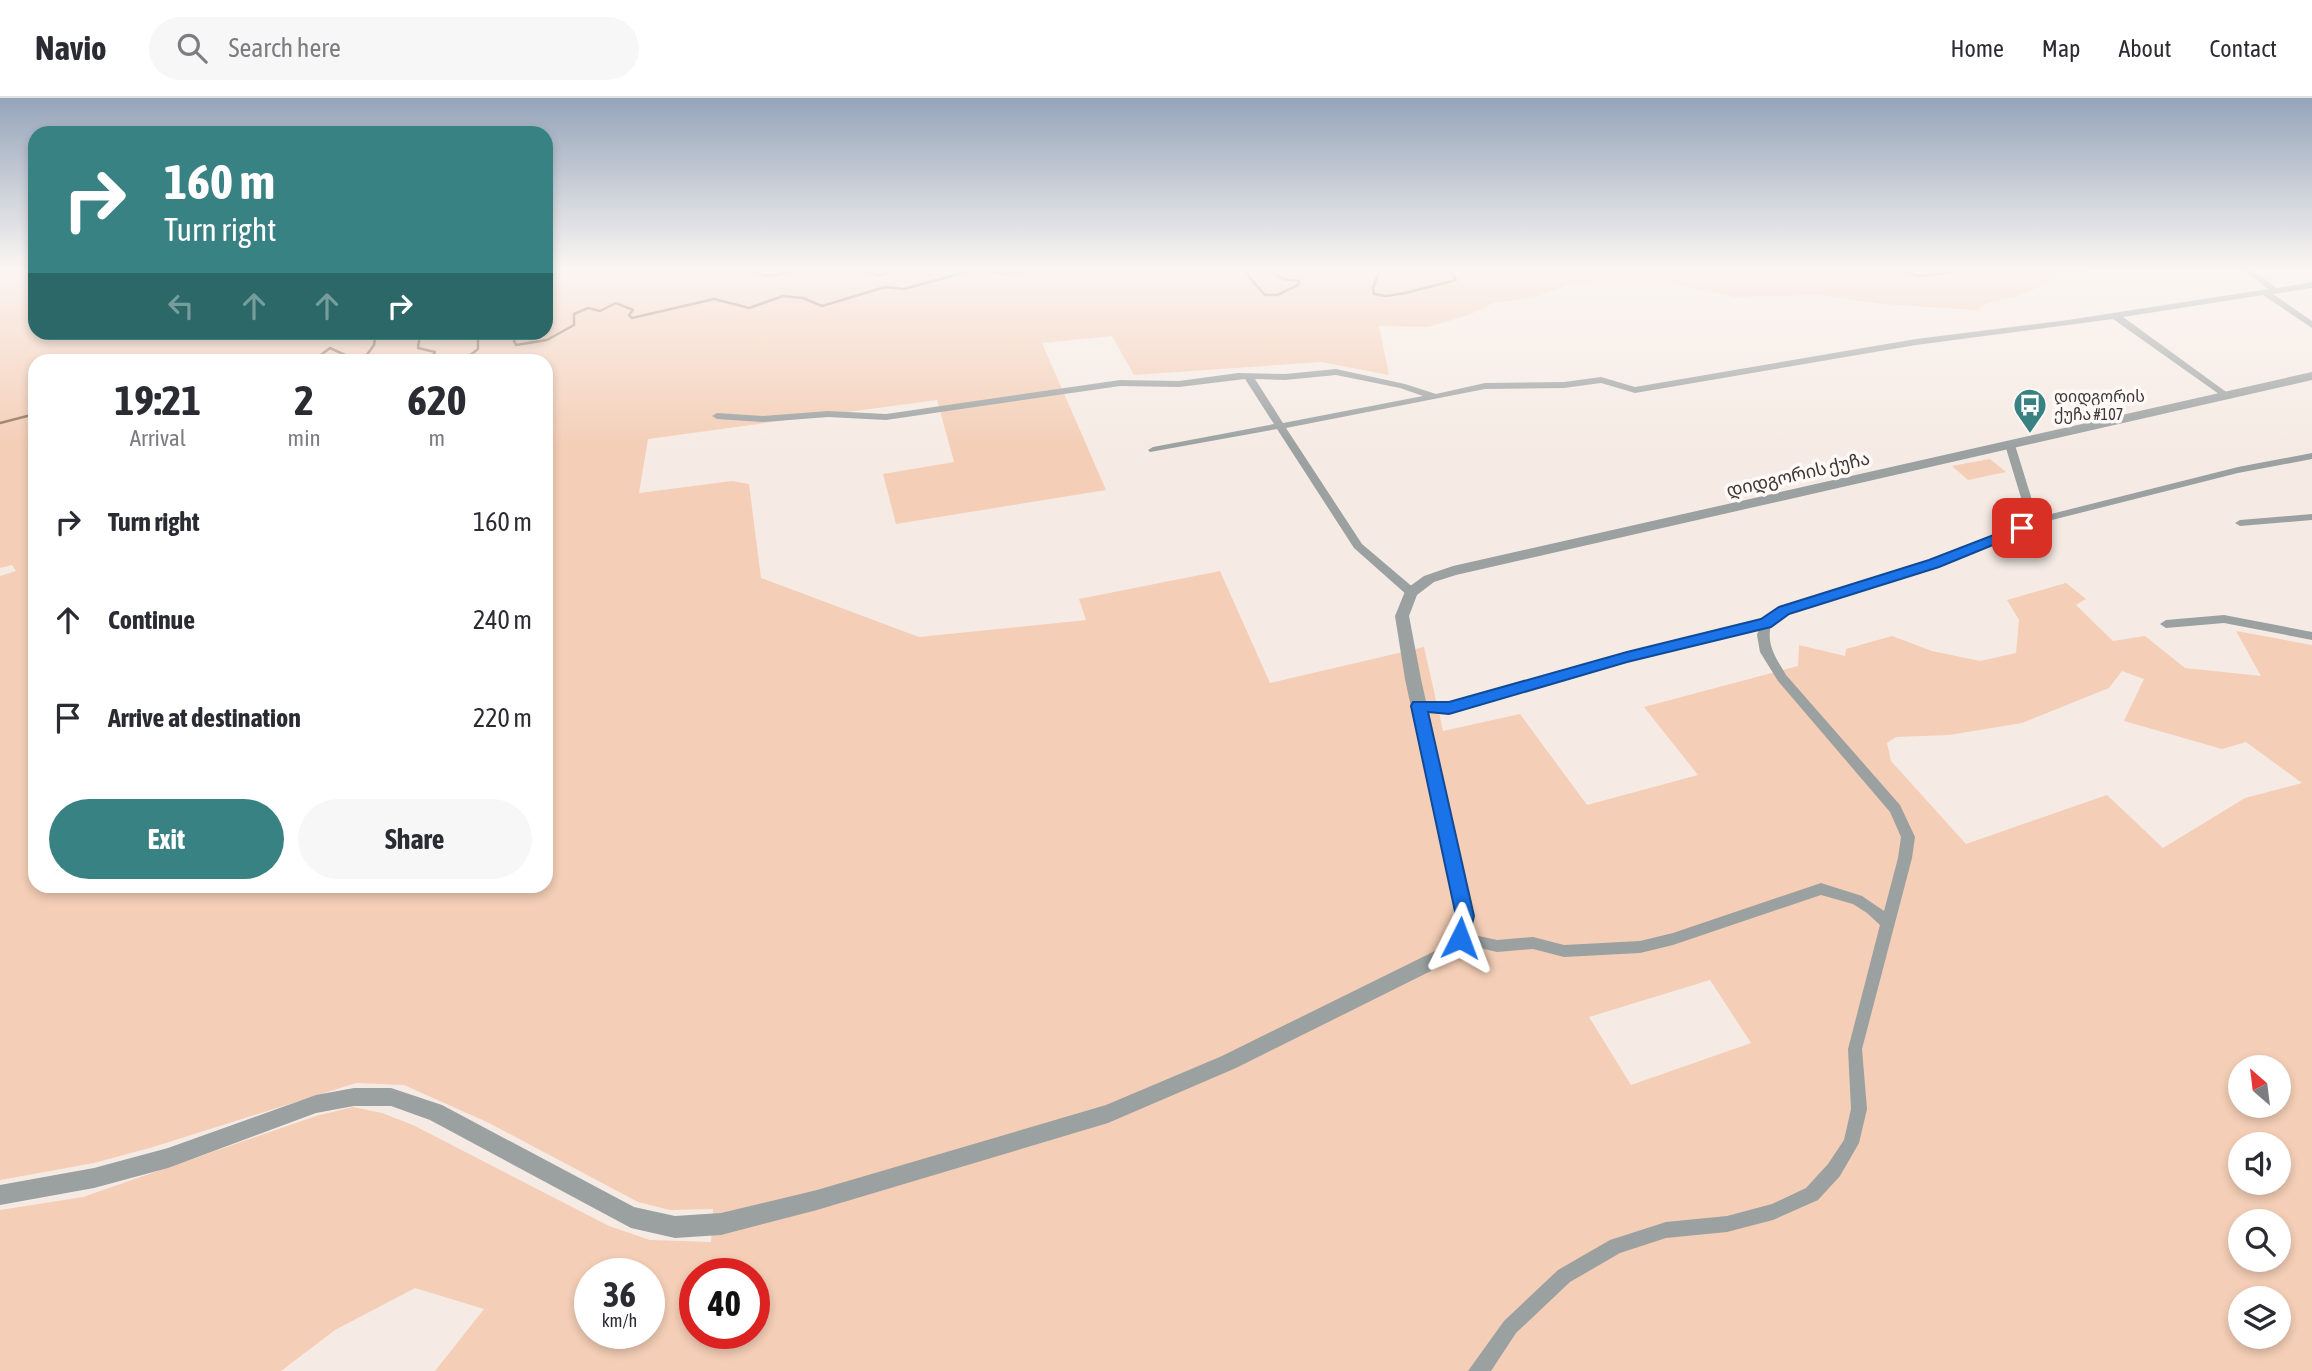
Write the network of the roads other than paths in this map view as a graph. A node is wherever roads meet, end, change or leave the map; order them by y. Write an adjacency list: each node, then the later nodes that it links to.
1 (2016, 328): 6 (street)
2 (2133, 328): 5 (street)
3 (1248, 376): 6 (street); 7 (street); 8 (street)
4 (2312, 376): 5 (street, დიდგორის ქუჩა)
5 (2226, 396): 9 (street, დიდგორის ქუჩა)
6 (1435, 397): 8 (street)
7 (717, 416)
8 (1280, 426): 10 (street); 15 (street)
9 (2010, 445): 13 (street); 15 (street, დიდგორის ქუჩა)
10 (1153, 450)
11 (2312, 456): 13 (street)
12 (2312, 517): 14 (street)
13 (2045, 519): 16 (street)
14 (2240, 523)
15 (1411, 592): 19 (street)
16 (1766, 623): 19 (street); 20 (street)
17 (2166, 624): 18 (street)
18 (2312, 636)
19 (1419, 706): 21 (street)
20 (1887, 923): 21 (street); 23 (street)
21 (1460, 938): 22 (street)
22 (0, 1195)
23 (1477, 1371)

